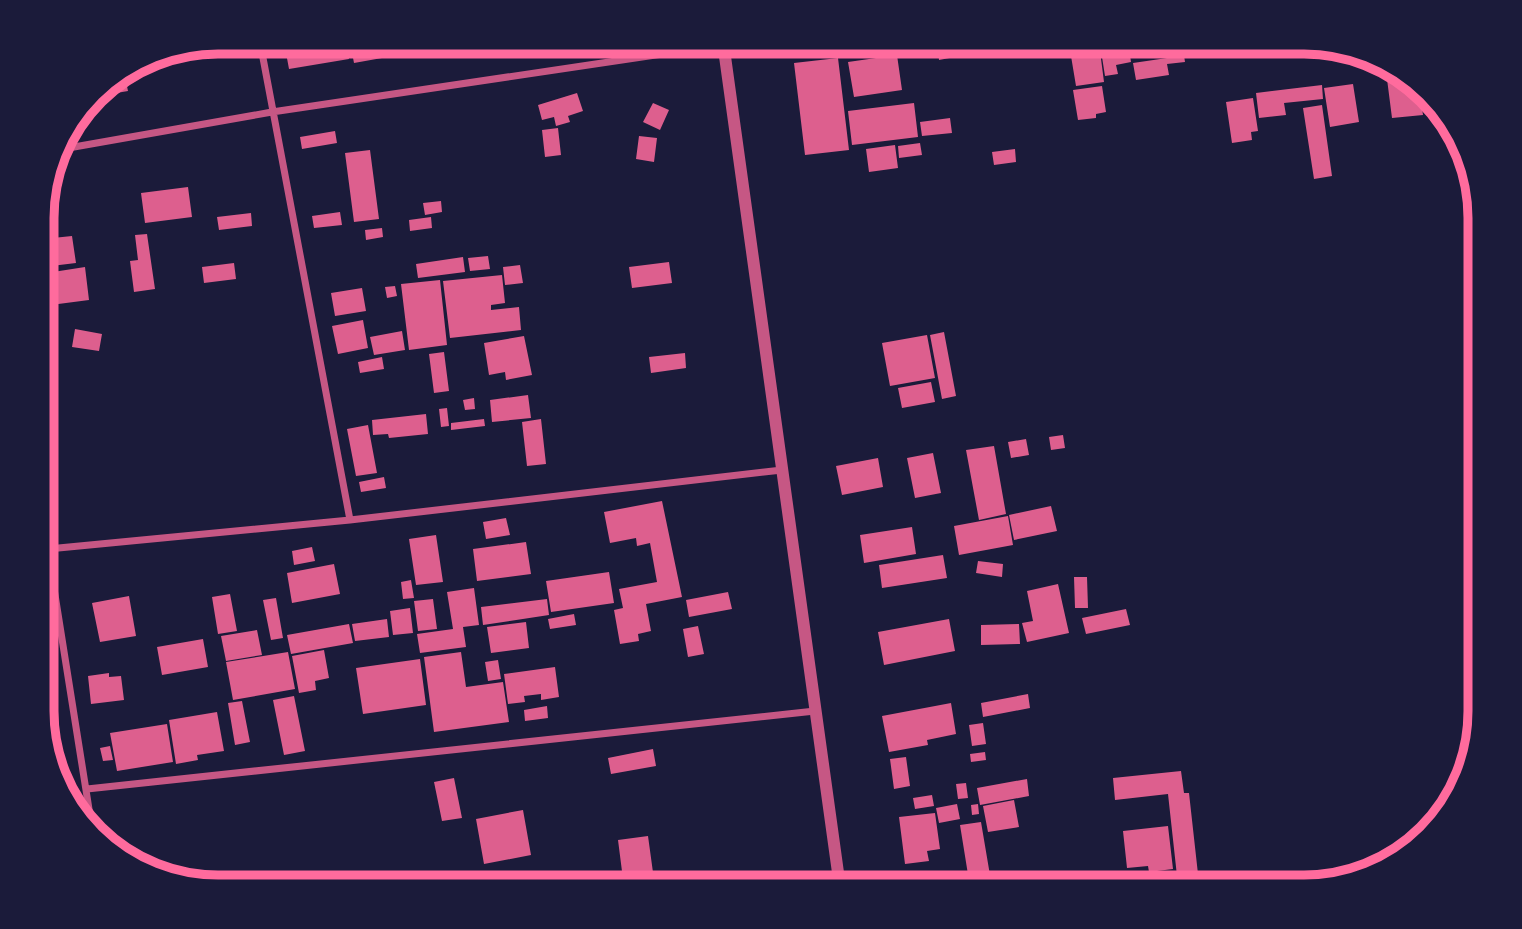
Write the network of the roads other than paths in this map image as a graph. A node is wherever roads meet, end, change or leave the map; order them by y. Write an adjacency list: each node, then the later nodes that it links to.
1 (262, 55): 4 (street)
2 (653, 55): 4 (street)
3 (724, 55): 6 (street)
4 (272, 112): 5 (street); 7 (street)
5 (71, 148)
6 (782, 470): 7 (street); 10 (street)
7 (350, 520): 8 (street)
8 (54, 548)
9 (54, 586): 11 (street)
10 (815, 711): 11 (street); 13 (street)
11 (87, 789): 12 (street)
12 (90, 812)
13 (838, 874)

